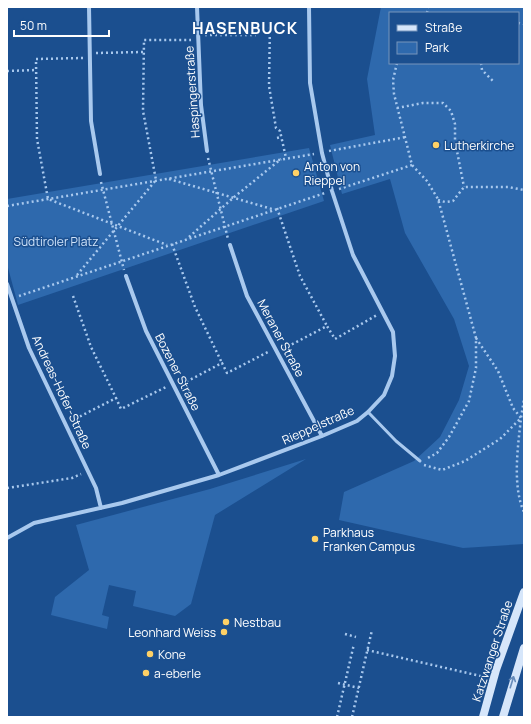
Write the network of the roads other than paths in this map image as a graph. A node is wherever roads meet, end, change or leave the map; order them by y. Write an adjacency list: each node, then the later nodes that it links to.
1 (89, 7): 5 (street)
2 (197, 7): 4 (street, Haspingerstraße)
3 (309, 7): 9 (street, Rieppelstraße)
4 (207, 151)
5 (100, 174)
6 (230, 245): 10 (street, Meraner Straße)
7 (126, 276): 12 (street, Bozener Straße)
8 (7, 284): 13 (street, Andreas-Hofer-Straße)
9 (368, 412): 10 (street, Rieppelstraße); 11 (lane)
10 (322, 436): 12 (street, Rieppelstraße)
11 (420, 461)
12 (219, 475): 13 (street, Rieppelstraße)
13 (101, 508): 14 (street, Rieppelstraße)
14 (7, 538)
15 (524, 592): 17 (main road, Katzwanger Straße)
16 (524, 648): 18 (main road, one-way to 16)
17 (483, 717)
18 (503, 717)

